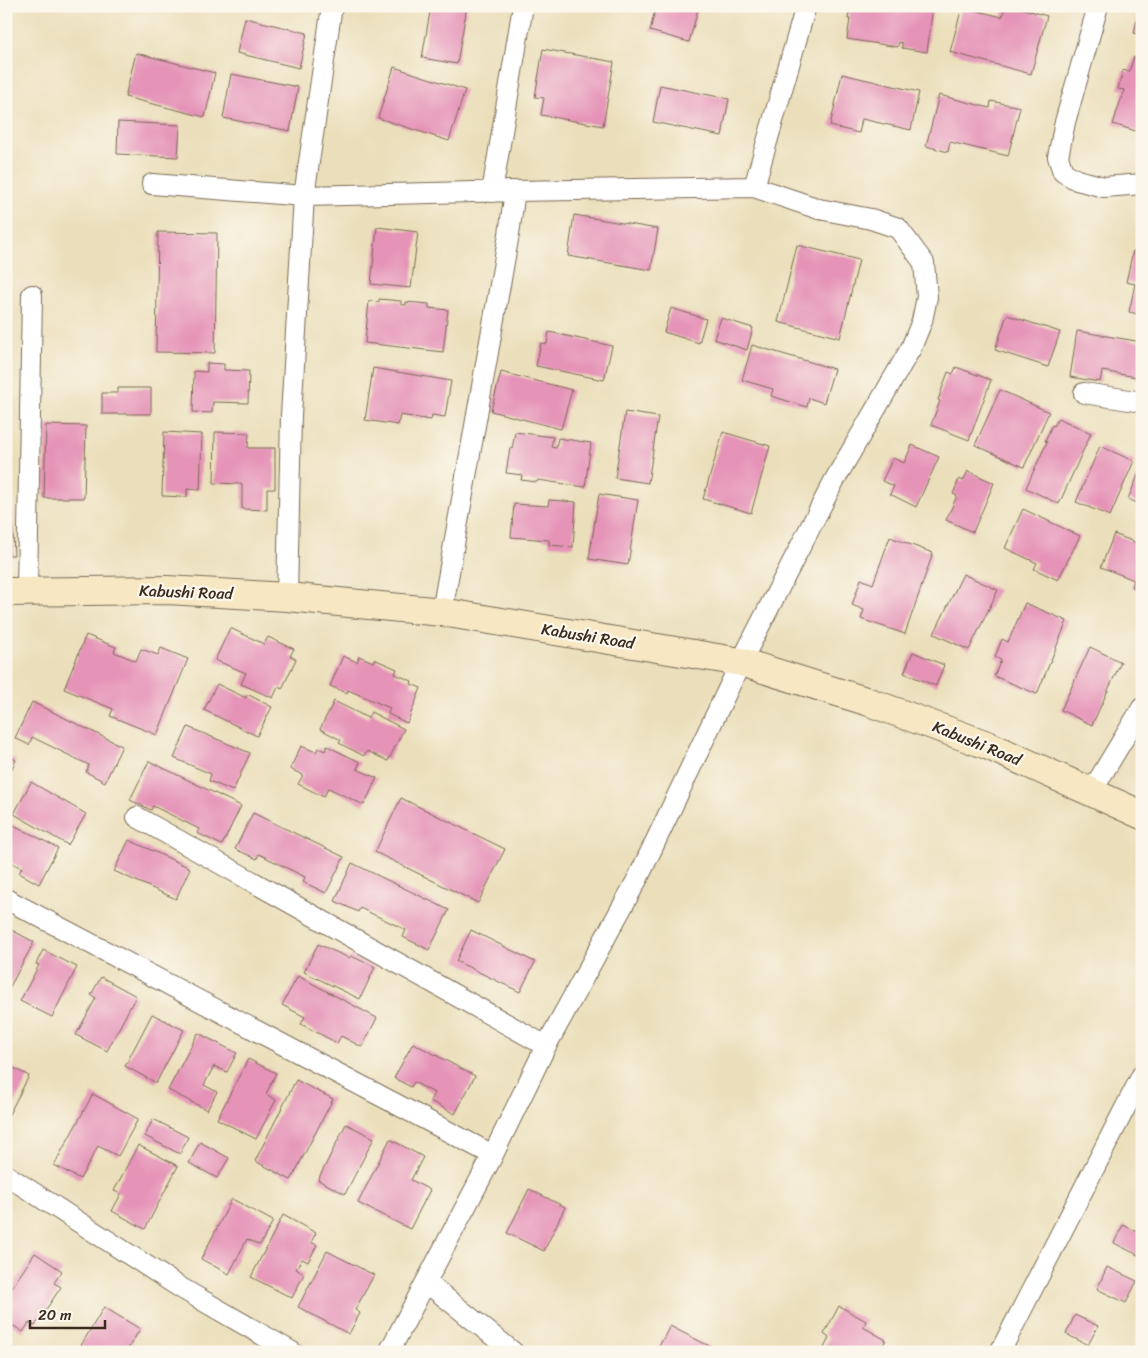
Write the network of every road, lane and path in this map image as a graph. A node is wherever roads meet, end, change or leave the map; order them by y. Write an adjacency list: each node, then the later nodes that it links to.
1 (332, 6): 10 (street)
2 (523, 6): 9 (street)
3 (806, 6): 7 (street)
4 (1098, 6): 6 (street)
5 (152, 184): 10 (street)
6 (1142, 184)
7 (754, 187): 8 (street); 17 (street)
8 (514, 191): 9 (street); 16 (street)
9 (492, 192): 10 (street)
10 (304, 196): 15 (street)
11 (32, 295): 14 (street)
12 (1084, 393): 13 (street)
13 (1142, 402)
14 (17, 591): 15 (main road, Kabushi Road)
15 (287, 597): 16 (main road, Kabushi Road)
16 (442, 612): 17 (main road, Kabushi Road)
17 (741, 662): 19 (main road, Kabushi Road); 23 (street)
18 (1142, 708): 19 (street)
19 (1092, 791): 20 (main road, Kabushi Road)
20 (1142, 815)
21 (137, 817): 23 (street)
22 (6, 899): 25 (street)
23 (546, 1046): 25 (street)
24 (1142, 1075): 31 (street)
25 (493, 1155): 27 (street)
26 (6, 1176): 28 (street)
27 (426, 1282): 29 (street); 30 (street)
28 (292, 1352)
29 (389, 1352)
30 (514, 1352)
31 (1000, 1352)

